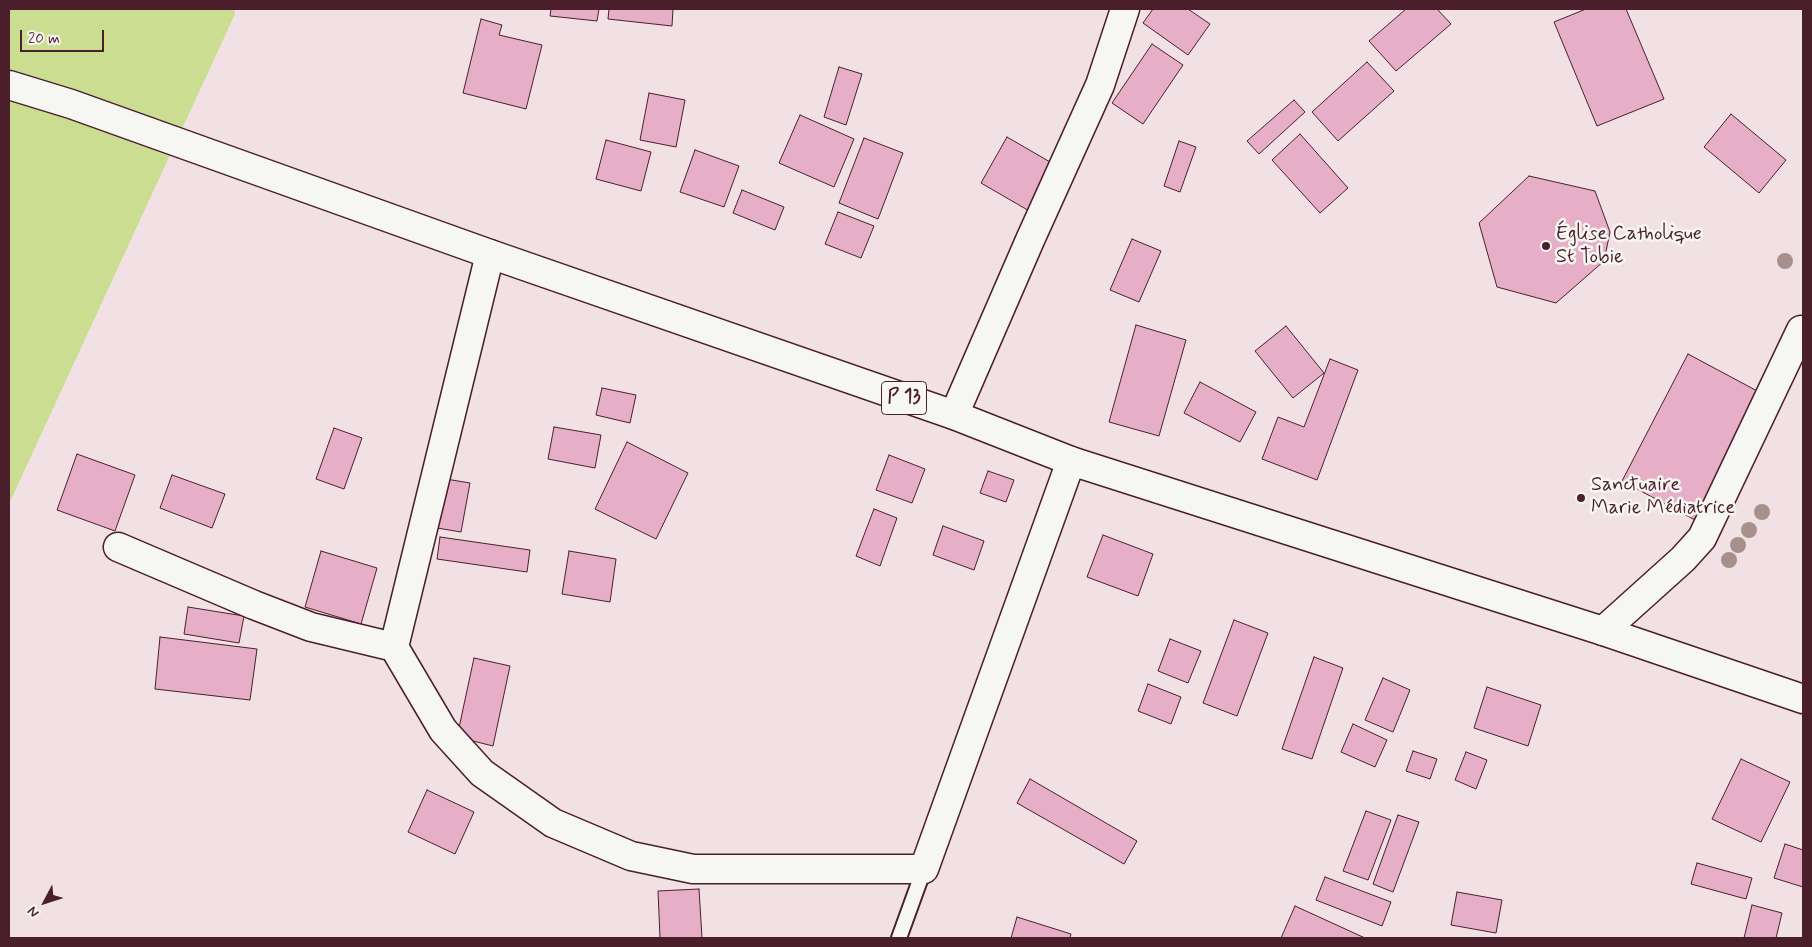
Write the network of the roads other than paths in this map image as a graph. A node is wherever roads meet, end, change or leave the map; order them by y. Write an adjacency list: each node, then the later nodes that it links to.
1 (1125, 9): 5 (street)
2 (9, 85): 3 (street, P 13)
3 (490, 254): 5 (street, P 13); 9 (street)
4 (1801, 330): 8 (street)
5 (954, 416): 6 (street, P 13)
6 (1071, 461): 8 (street, P 13); 11 (street)
7 (118, 547): 9 (street)
8 (1603, 631): 10 (street, P 13)
9 (394, 647): 11 (street)
10 (1803, 699)
11 (924, 869): 12 (lane)
12 (899, 938)

